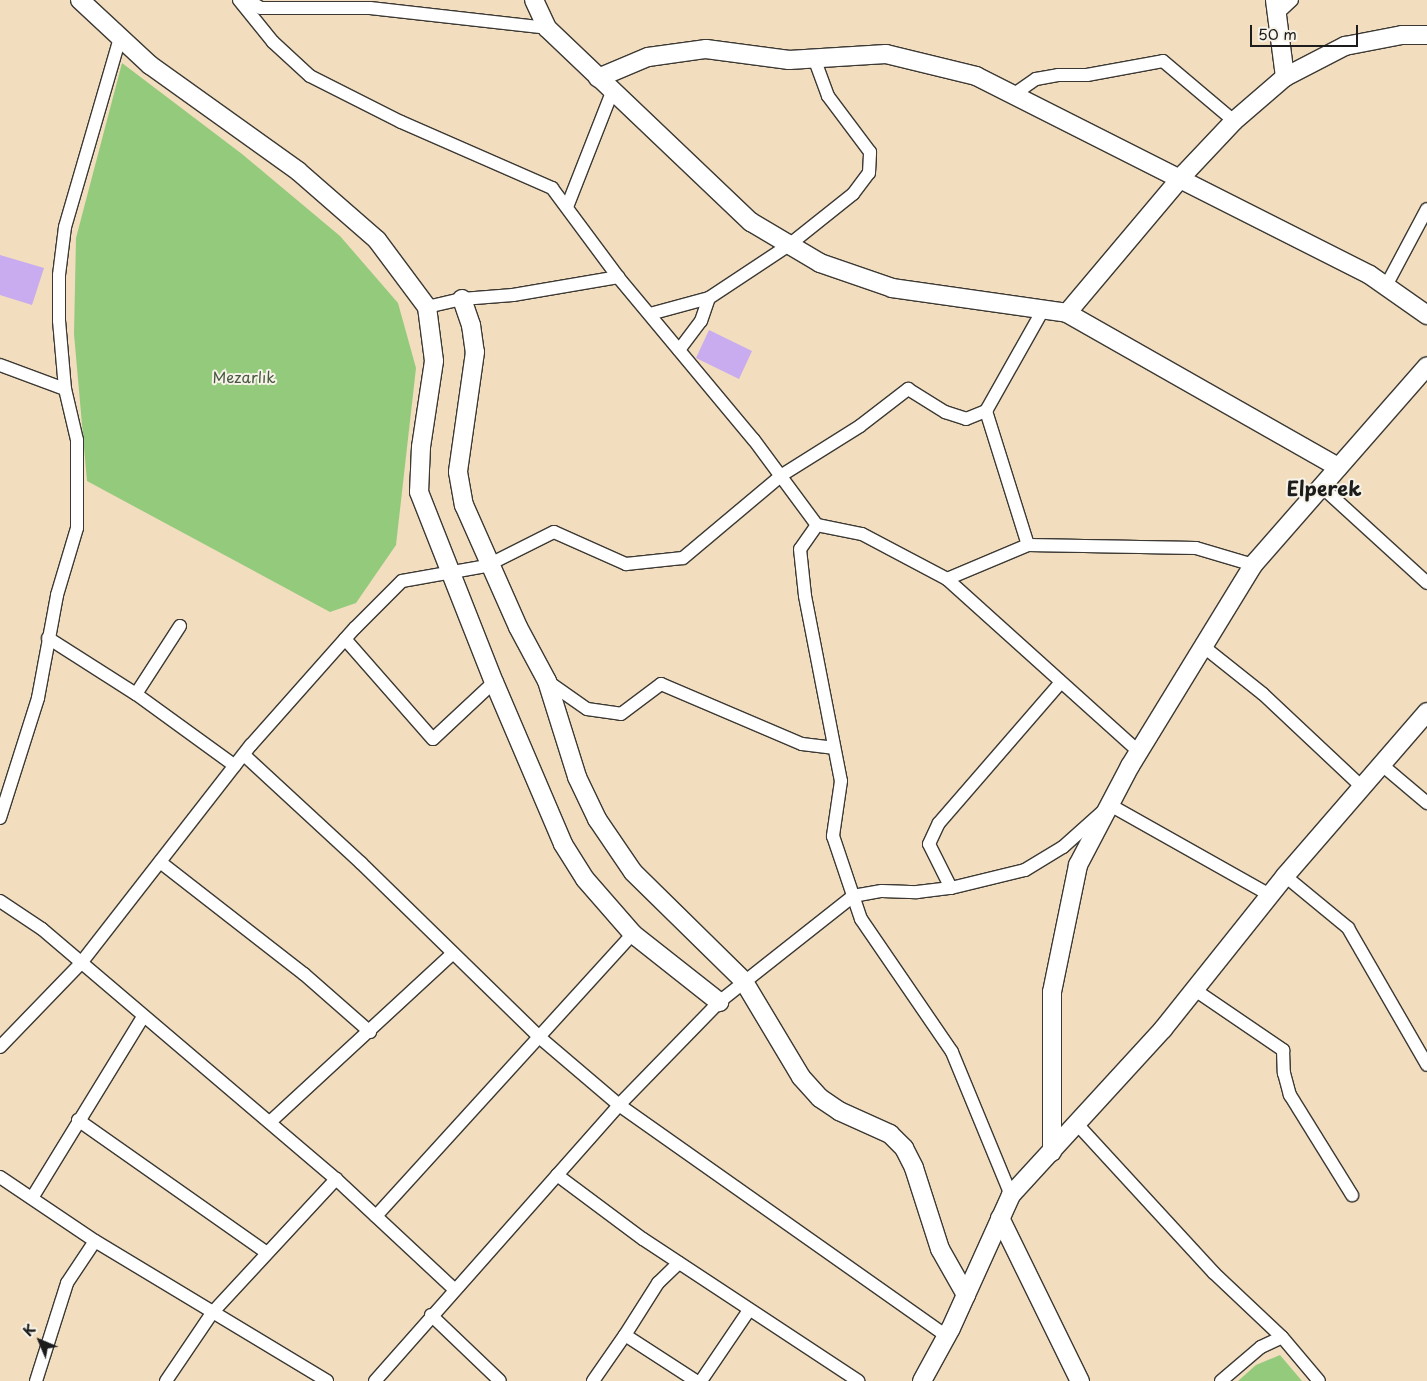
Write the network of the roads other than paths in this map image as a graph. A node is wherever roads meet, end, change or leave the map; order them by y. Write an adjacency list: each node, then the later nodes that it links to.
1 (80, 0): 10 (street)
2 (239, 0): 18 (street)
3 (247, 0): 6 (street)
4 (534, 0): 8 (street)
5 (1292, 0): 7 (street)
6 (371, 4): 8 (street)
7 (1277, 6): 12 (street)
8 (547, 28): 13 (street)
9 (1427, 35): 12 (street)
10 (120, 38): 25 (street); 33 (street)
11 (814, 58): 13 (street); 15 (street); 20 (street)
12 (1285, 77): 16 (street)
13 (598, 78): 14 (street)
14 (612, 92): 18 (street); 20 (street)
15 (1013, 95): 16 (street); 17 (street)
16 (1234, 122): 17 (street)
17 (1178, 181): 22 (street); 27 (street)
18 (567, 208): 21 (street)
19 (1427, 209): 22 (street)
20 (789, 245): 23 (street); 26 (street)
21 (618, 277): 24 (street); 28 (street)
22 (1386, 286): 29 (street)
23 (709, 298): 28 (street); 30 (street)
24 (462, 299): 25 (street); 40 (street)
25 (427, 307): 42 (street)
26 (1043, 310): 27 (street); 34 (street)
27 (1066, 313): 35 (street)
28 (650, 314): 30 (street)
29 (1427, 315)
30 (679, 350): 36 (street)
31 (0, 365): 33 (street)
32 (1427, 366): 35 (street)
33 (65, 389): 46 (street)
34 (986, 411): 36 (street); 39 (street)
35 (1338, 467): 37 (street)
36 (782, 475): 38 (street); 40 (street)
37 (1322, 488): 41 (street); 44 (street)
38 (817, 525): 43 (street); 54 (street)
39 (1028, 545): 41 (street); 43 (street)
40 (490, 564): 42 (street); 49 (street)
41 (1253, 565): 48 (street)
42 (454, 574): 47 (street); 50 (street)
43 (947, 579): 51 (street)
44 (1427, 584)
45 (180, 626): 52 (street)
46 (48, 638): 52 (street); 62 (street)
47 (345, 639): 50 (street); 56 (street)
48 (1204, 648): 55 (street); 59 (street)
49 (547, 681): 54 (street); 72 (street)
50 (494, 682): 69 (street)
51 (1061, 682): 55 (street); 65 (street)
52 (136, 694): 57 (street)
53 (1427, 712): 58 (street)
54 (833, 748): 67 (street)
55 (1139, 752): 61 (street)
56 (244, 755): 57 (street); 70 (street)
57 (235, 766): 63 (street)
58 (1382, 766): 59 (street); 60 (street)
59 (1362, 787): 64 (street)
60 (1427, 803)
61 (1110, 804): 65 (street); 66 (street); 84 (street)
62 (0, 818)
63 (160, 862): 71 (street); 76 (street)
64 (1285, 876): 66 (street); 79 (street)
65 (951, 888): 67 (street)
66 (1270, 895): 73 (street)
67 (853, 896): 72 (street); 88 (street)
68 (0, 901): 71 (street)
69 (633, 934): 74 (street); 77 (street)
70 (453, 953): 76 (street); 77 (street)
71 (81, 963): 75 (street); 78 (street)
72 (743, 980): 74 (street); 97 (street)
73 (1194, 990): 83 (street); 89 (street)
74 (719, 1002): 80 (street)
75 (143, 1017): 81 (street); 82 (street)
76 (370, 1032): 82 (street)
77 (538, 1036): 80 (street); 91 (street)
78 (0, 1047)
79 (1427, 1065)
80 (619, 1105): 85 (street); 102 (street)
81 (78, 1120): 90 (street); 94 (street)
82 (270, 1122): 87 (street)
83 (1077, 1124): 84 (street); 103 (street)
84 (1052, 1152): 88 (street)
85 (557, 1175): 95 (street); 96 (street)
86 (0, 1177): 90 (street)
87 (336, 1179): 91 (street); 94 (street)
88 (1012, 1195): 92 (street)
89 (1352, 1195)
90 (32, 1198): 93 (street)
91 (376, 1216): 96 (street)
92 (1000, 1218): 97 (street); 114 (street)
93 (95, 1241): 99 (street); 105 (street)
94 (267, 1253): 99 (street)
95 (679, 1263): 98 (street); 101 (street)
96 (454, 1289): 100 (street)
97 (966, 1295): 102 (street)
98 (749, 1310): 111 (street); 112 (street)
99 (212, 1312): 106 (street); 107 (street)
100 (431, 1315): 104 (street); 108 (street)
101 (625, 1335): 109 (street); 110 (street)
102 (947, 1336): 113 (street)
103 (1282, 1337): 115 (street); 116 (street)
104 (496, 1380)
105 (36, 1381)
106 (166, 1381)
107 (327, 1381)
108 (375, 1381)
109 (593, 1381)
110 (696, 1381)
111 (701, 1381)
112 (858, 1381)
113 (922, 1381)
114 (1080, 1381)
115 (1221, 1381)
116 (1319, 1381)

